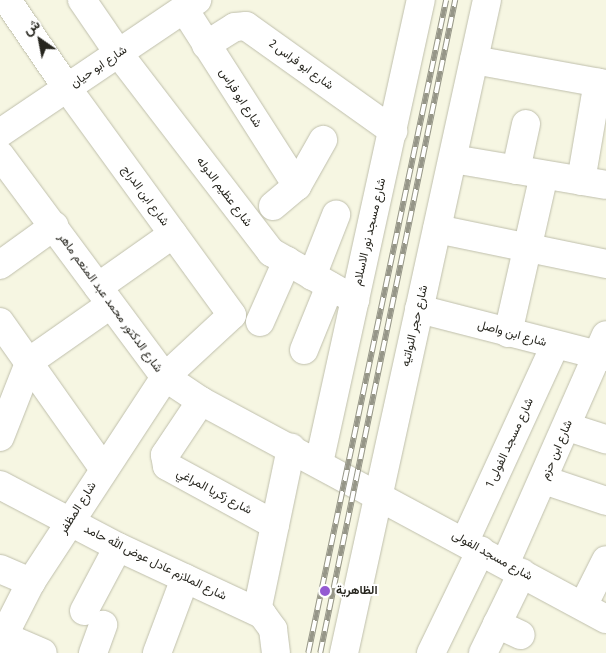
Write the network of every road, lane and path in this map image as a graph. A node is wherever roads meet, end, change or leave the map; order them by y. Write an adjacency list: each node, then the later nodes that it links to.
1 (7, 0): 10 (street, شارع ابن الدراج)
2 (82, 0): 7 (street, شارع عظيم الدوله)
3 (421, 0): 13 (street, شارع مسجد نور الاسلام)
4 (488, 0): 8 (street, شارع حجر النواتيه)
5 (191, 5): 6 (street, شارع ابو فراس); 7 (street, شارع ابو حيان)
6 (206, 45): 13 (street, شارع ابو فراس 2); 20 (street, شارع ابو فراس)
7 (118, 54): 10 (street, شارع ابو حيان); 27 (street, شارع عظيم الدوله)
8 (474, 60): 9 (street); 16 (street, شارع حجر النواتيه)
9 (602, 83): 19 (street)
10 (67, 88): 11 (street, شارع ابو حيان); 25 (street, شارع ابن الدراج)
11 (4, 124)
12 (526, 124): 17 (street)
13 (393, 131): 32 (street, شارع مسجد نور الاسلام)
14 (323, 140): 20 (street)
15 (0, 154): 23 (street, شارع الدكتور محمد عبد المنعم ماهر)
16 (452, 159): 17 (street); 24 (street, شارع حجر النواتيه)
17 (516, 170): 18 (street)
18 (544, 174): 19 (street); 26 (street)
19 (593, 183)
20 (297, 186): 21 (street)
21 (274, 206)
22 (336, 216): 30 (street)
23 (54, 226): 29 (street); 31 (street, شارع الدكتور محمد عبد المنعم ماهر)
24 (437, 229): 26 (street); 33 (street, شارع حجر النواتيه)
25 (173, 234): 31 (street); 41 (street, شارع ابن الدراج)
26 (529, 248): 28 (street); 36 (street)
27 (287, 261): 30 (street, شارع عظيم الدوله); 35 (street)
28 (606, 264)
29 (0, 265)
30 (321, 281): 32 (street, شارع عظيم الدوله); 39 (street)
31 (104, 296): 40 (street); 41 (street, شارع الدكتور محمد عبد المنعم ماهر)
32 (355, 300): 47 (street, شارع مسجد نور الاسلام)
33 (419, 309): 36 (street, شارع ابن واصل); 51 (street, شارع حجر النواتيه)
34 (0, 322): 40 (street)
35 (260, 322)
36 (508, 333): 37 (street, شارع ابن واصل)
37 (555, 345): 38 (street, شارع ابن واصل); 55 (street, شارع مسجد الفولى 1)
38 (603, 349): 44 (street, شارع ابن حزم)
39 (304, 350)
40 (30, 361): 43 (street); 48 (street)
41 (165, 377): 42 (street, شارع الدكتور محمد عبد المنعم ماهر); 48 (street, شارع المظفر)
42 (201, 401): 46 (street, شارع الدكتور محمد عبد المنعم ماهر); 54 (street, شارع زكريا المراغي)
43 (3, 422)
44 (568, 426): 45 (street); 49 (street, شارع ابن حزم)
45 (606, 439)
46 (291, 448): 47 (street, شارع الدكتور محمد عبد المنعم ماهر); 54 (street)
47 (319, 463): 51 (street, شارع الدكتور محمد عبد المنعم ماهر)
48 (103, 468): 53 (street, شارع المظفر)
49 (544, 480): 52 (street); 59 (street, شارع ابن حزم)
50 (0, 485): 53 (street, شارع الملازم عادل عوض الله حامد)
51 (378, 494): 55 (street, شارع مسجد الفولى); 70 (street, شارع حجر النواتيه)
52 (606, 502)
53 (70, 522): 56 (street, شارع الملازم عادل عوض الله حامد); 61 (street, شارع المظفر)
54 (275, 524): 63 (street)
55 (473, 546): 59 (street, شارع مسجد الفولى); 71 (street, شارع مسجد الفولى 1)
56 (118, 547): 60 (street, شارع الملازم عادل عوض الله حامد); 67 (street)
57 (606, 560): 62 (street)
58 (0, 568): 61 (street)
59 (514, 568): 62 (street, شارع مسجد الفولى); 72 (street, شارع ابن حزم)
60 (185, 578): 63 (street, شارع الملازم عادل عوض الله حامد); 68 (street)
61 (30, 582): 65 (street, شارع المظفر)
62 (583, 606): 64 (street, شارع مسجد الفولى)
63 (257, 611): 69 (street)
64 (606, 619)
65 (2, 639): 66 (street)
66 (43, 653)
67 (93, 653)
68 (157, 653)
69 (276, 653)
70 (344, 653)
71 (432, 653)
72 (483, 653)

